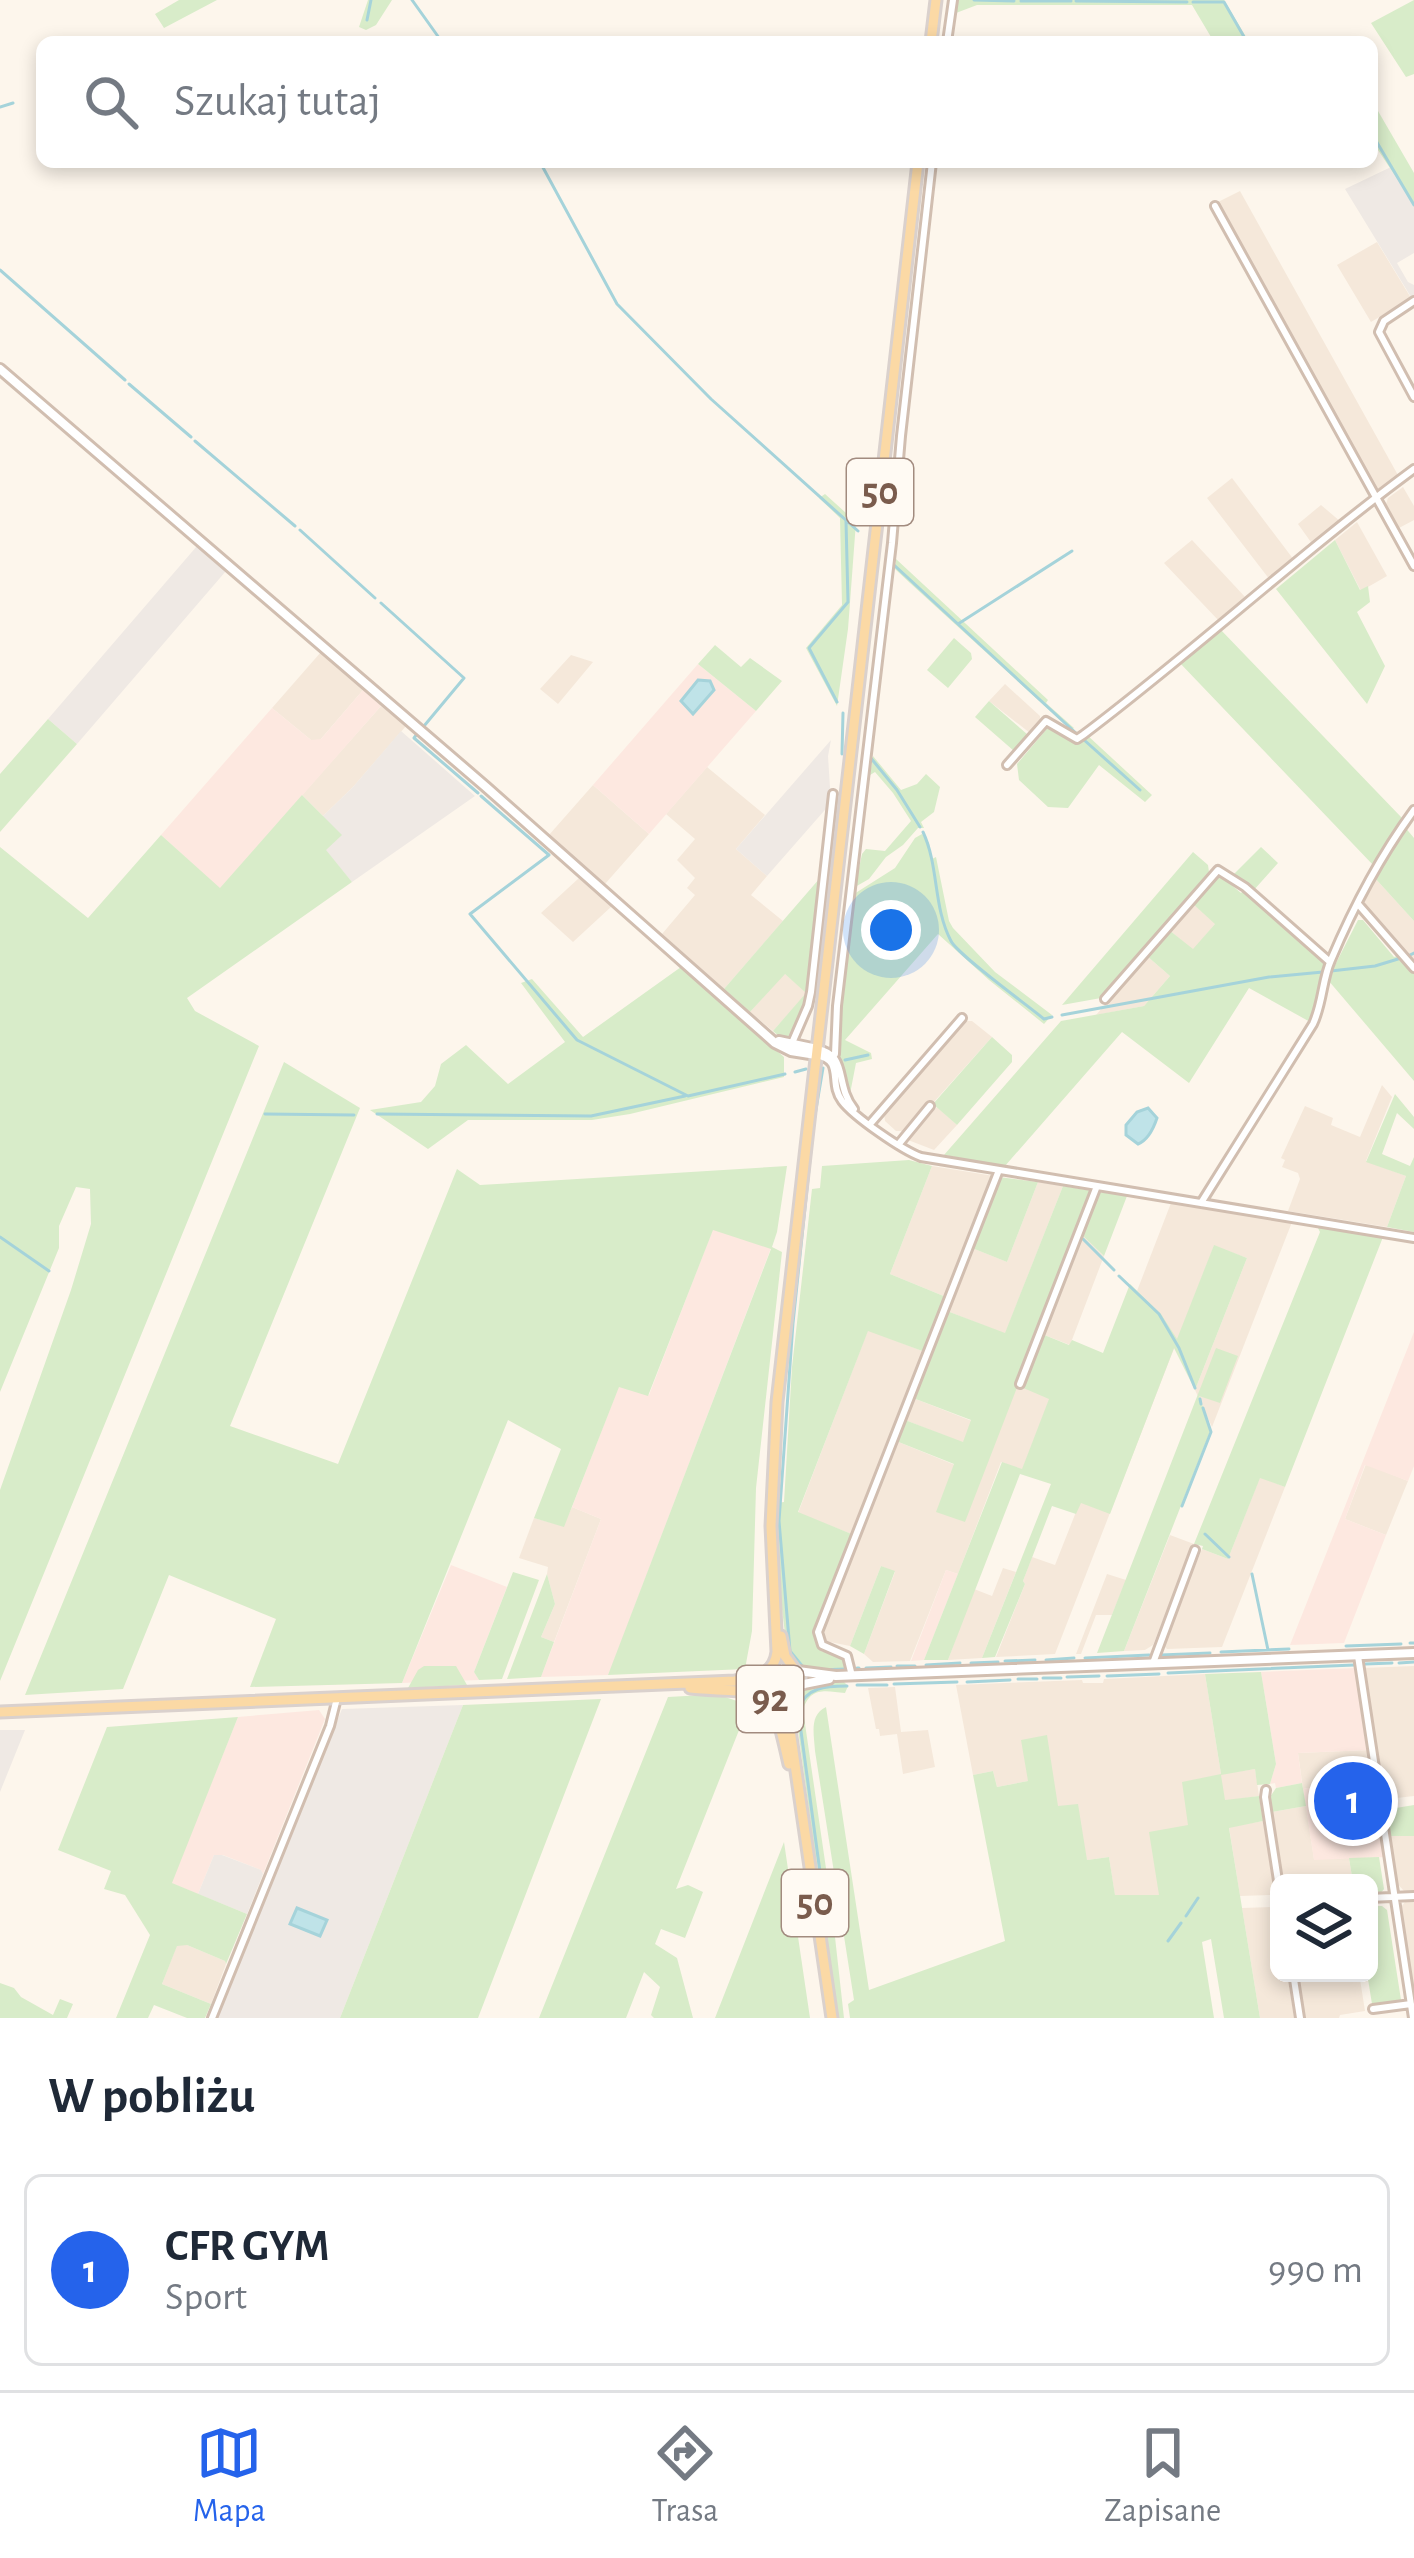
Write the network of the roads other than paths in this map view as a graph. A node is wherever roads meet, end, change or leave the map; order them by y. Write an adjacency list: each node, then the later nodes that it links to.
1 (936, 0): 3 (main road)
2 (953, 0): 4 (street)
3 (932, 36)
4 (948, 36)
5 (917, 168): 23 (main road, 50)
6 (931, 168): 24 (street)
7 (1215, 206): 12 (street)
8 (1414, 301): 10 (street)
9 (0, 369): 22 (street)
10 (1414, 397)
11 (1414, 469): 12 (street)
12 (1376, 497): 13 (street); 14 (street)
13 (1414, 566)
14 (1006, 765)
15 (833, 794): 22 (street)
16 (1414, 809): 17 (street)
17 (1358, 904): 18 (street); 19 (street)
18 (1330, 962): 20 (street); 30 (street)
19 (1414, 968)
20 (1105, 999)
21 (962, 1018): 26 (street)
22 (792, 1048): 23 (street)
23 (817, 1052): 24 (street); 34 (main road, 50)
24 (833, 1059): 26 (street)
25 (930, 1106): 27 (street)
26 (870, 1124): 27 (street)
27 (898, 1146): 28 (street)
28 (999, 1170): 29 (street); 41 (street)
29 (1097, 1186): 30 (street); 32 (street)
30 (1201, 1203): 31 (street)
31 (1414, 1238)
32 (1021, 1384)
33 (1195, 1550): 37 (street)
34 (775, 1609): 38 (main road, 50); 39 (main road, 50)
35 (1414, 1653): 36 (street)
36 (1358, 1656): 37 (street); 53 (street)
37 (1153, 1663): 41 (street)
38 (794, 1667): 39 (main road); 40 (street); 45 (main road, 50)
39 (771, 1669): 42 (main road, 92); 44 (main road, 50)
40 (836, 1676): 41 (street); 45 (street)
41 (852, 1676)
42 (735, 1681): 43 (main road, 92); 44 (main road, 92)
43 (680, 1683): 47 (main road, 92); 50 (main road, 92)
44 (769, 1686): 46 (main road)
45 (796, 1689): 46 (main road); 49 (main road, 50)
46 (779, 1695): 49 (main road, 50)
47 (337, 1698): 48 (main road, 92); 59 (street)
48 (0, 1712)
49 (790, 1730): 50 (main road, 50)
50 (799, 1787): 60 (main road, 50)
51 (1266, 1790): 52 (street)
52 (1277, 1874)
53 (1394, 1896): 54 (street); 55 (street); 57 (street)
54 (1414, 1896)
55 (1378, 1897)
56 (1294, 1982): 61 (street)
57 (1411, 2004): 58 (street); 62 (street)
58 (1373, 2009)
59 (212, 2018)
60 (832, 2018)
61 (1300, 2018)
62 (1413, 2018)

